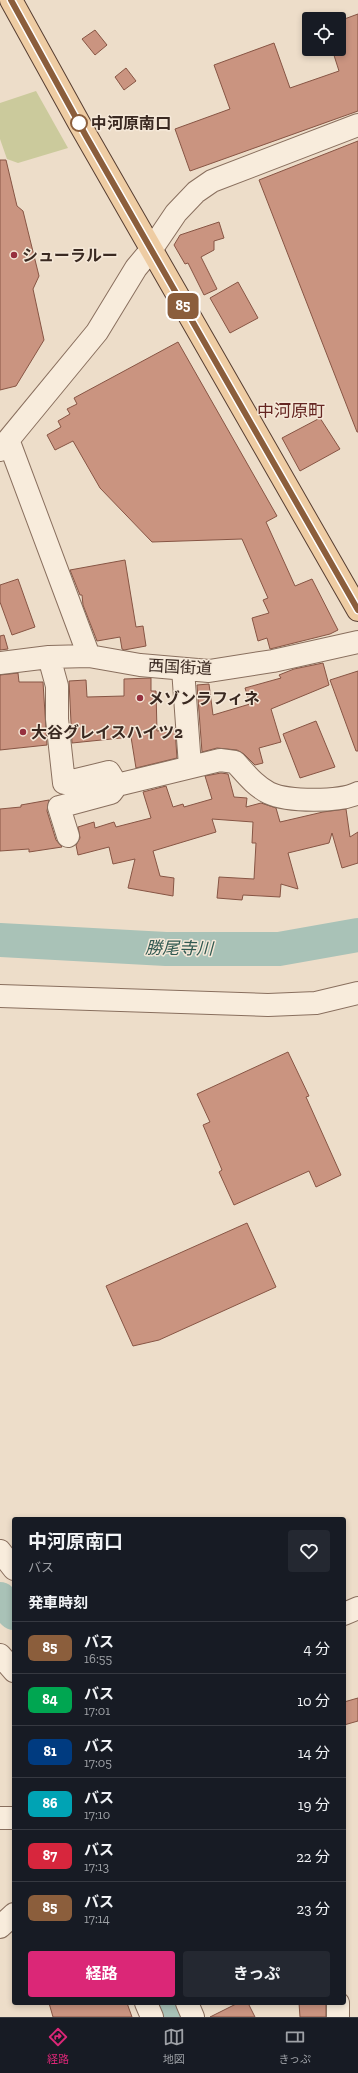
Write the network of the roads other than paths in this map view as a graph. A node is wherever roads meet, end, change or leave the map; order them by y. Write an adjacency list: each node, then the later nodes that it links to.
1 (11, 0): 3 (main road)
2 (358, 125): 3 (street)
3 (151, 250): 4 (street); 5 (main road)
4 (4, 446): 7 (street)
5 (358, 610)
6 (358, 642): 10 (street, 西国街道)
7 (89, 656): 8 (street, 西国街道); 10 (street, 西国街道)
8 (49, 657): 9 (street, 西国街道); 12 (street)
9 (0, 663)
10 (183, 669): 11 (street)
11 (190, 766): 12 (street); 13 (street)
12 (117, 785): 14 (street)
13 (358, 793)
14 (68, 836)
15 (358, 993): 16 (street)
16 (0, 996)
17 (0, 1551): 18 (street)
18 (12, 1566)
19 (358, 1608): 20 (street)
20 (346, 1613)
21 (0, 1655): 22 (street)
22 (12, 1669)
23 (0, 1818): 24 (street)
24 (12, 1818)
25 (12, 1916): 26 (street)
26 (0, 1927)
27 (147, 2005): 30 (street)
28 (188, 2005): 31 (street)
29 (338, 2005): 32 (street)
30 (152, 2017)
31 (193, 2017)
32 (338, 2017)

